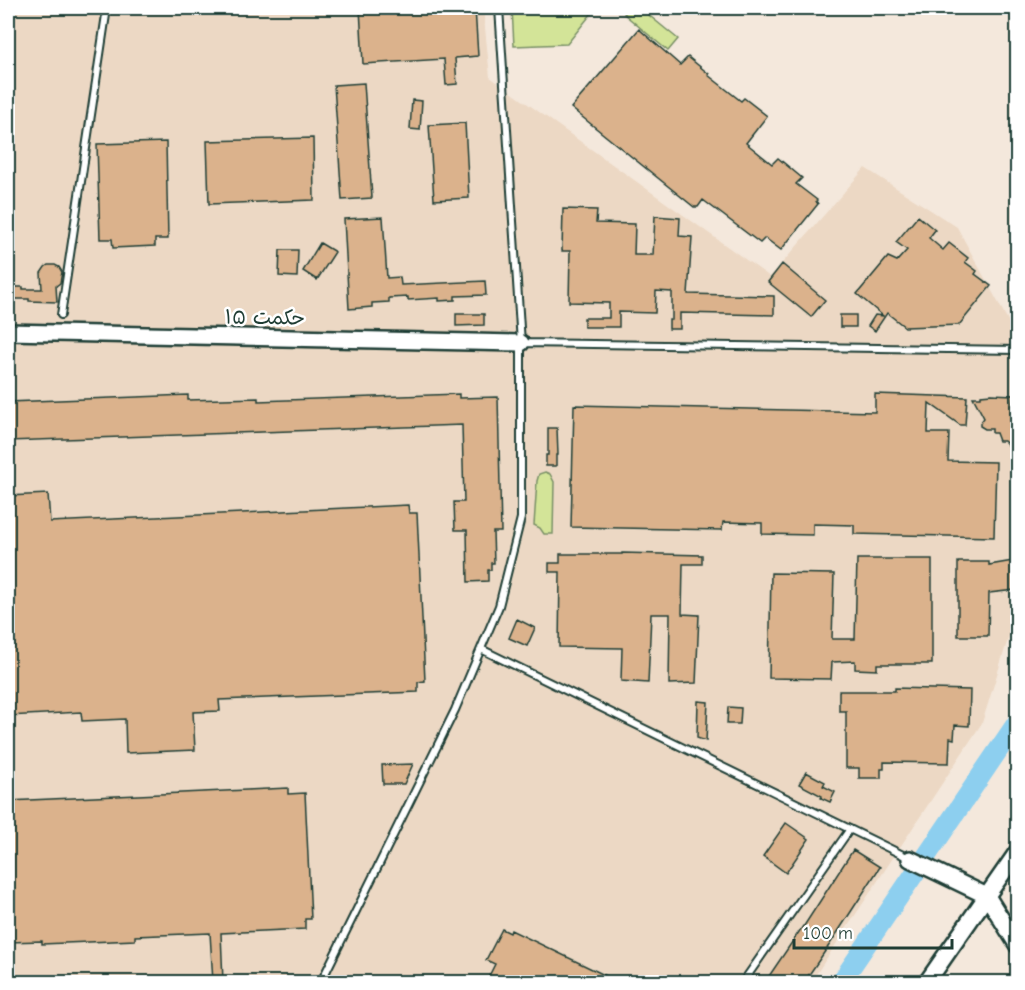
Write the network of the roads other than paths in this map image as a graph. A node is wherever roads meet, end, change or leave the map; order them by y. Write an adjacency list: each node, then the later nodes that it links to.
1 (107, 8): 3 (lane)
2 (499, 8): 5 (lane)
3 (61, 315)
4 (8, 332): 5 (street, حکمت ۱۵)
5 (521, 343): 6 (lane); 7 (lane)
6 (1017, 350)
7 (481, 650): 8 (lane); 13 (lane)
8 (850, 829): 10 (lane); 14 (lane)
9 (1017, 851): 11 (street)
10 (910, 859): 11 (street)
11 (987, 896): 12 (street); 15 (street)
12 (1017, 946)
13 (321, 982)
14 (743, 982)
15 (927, 982)

